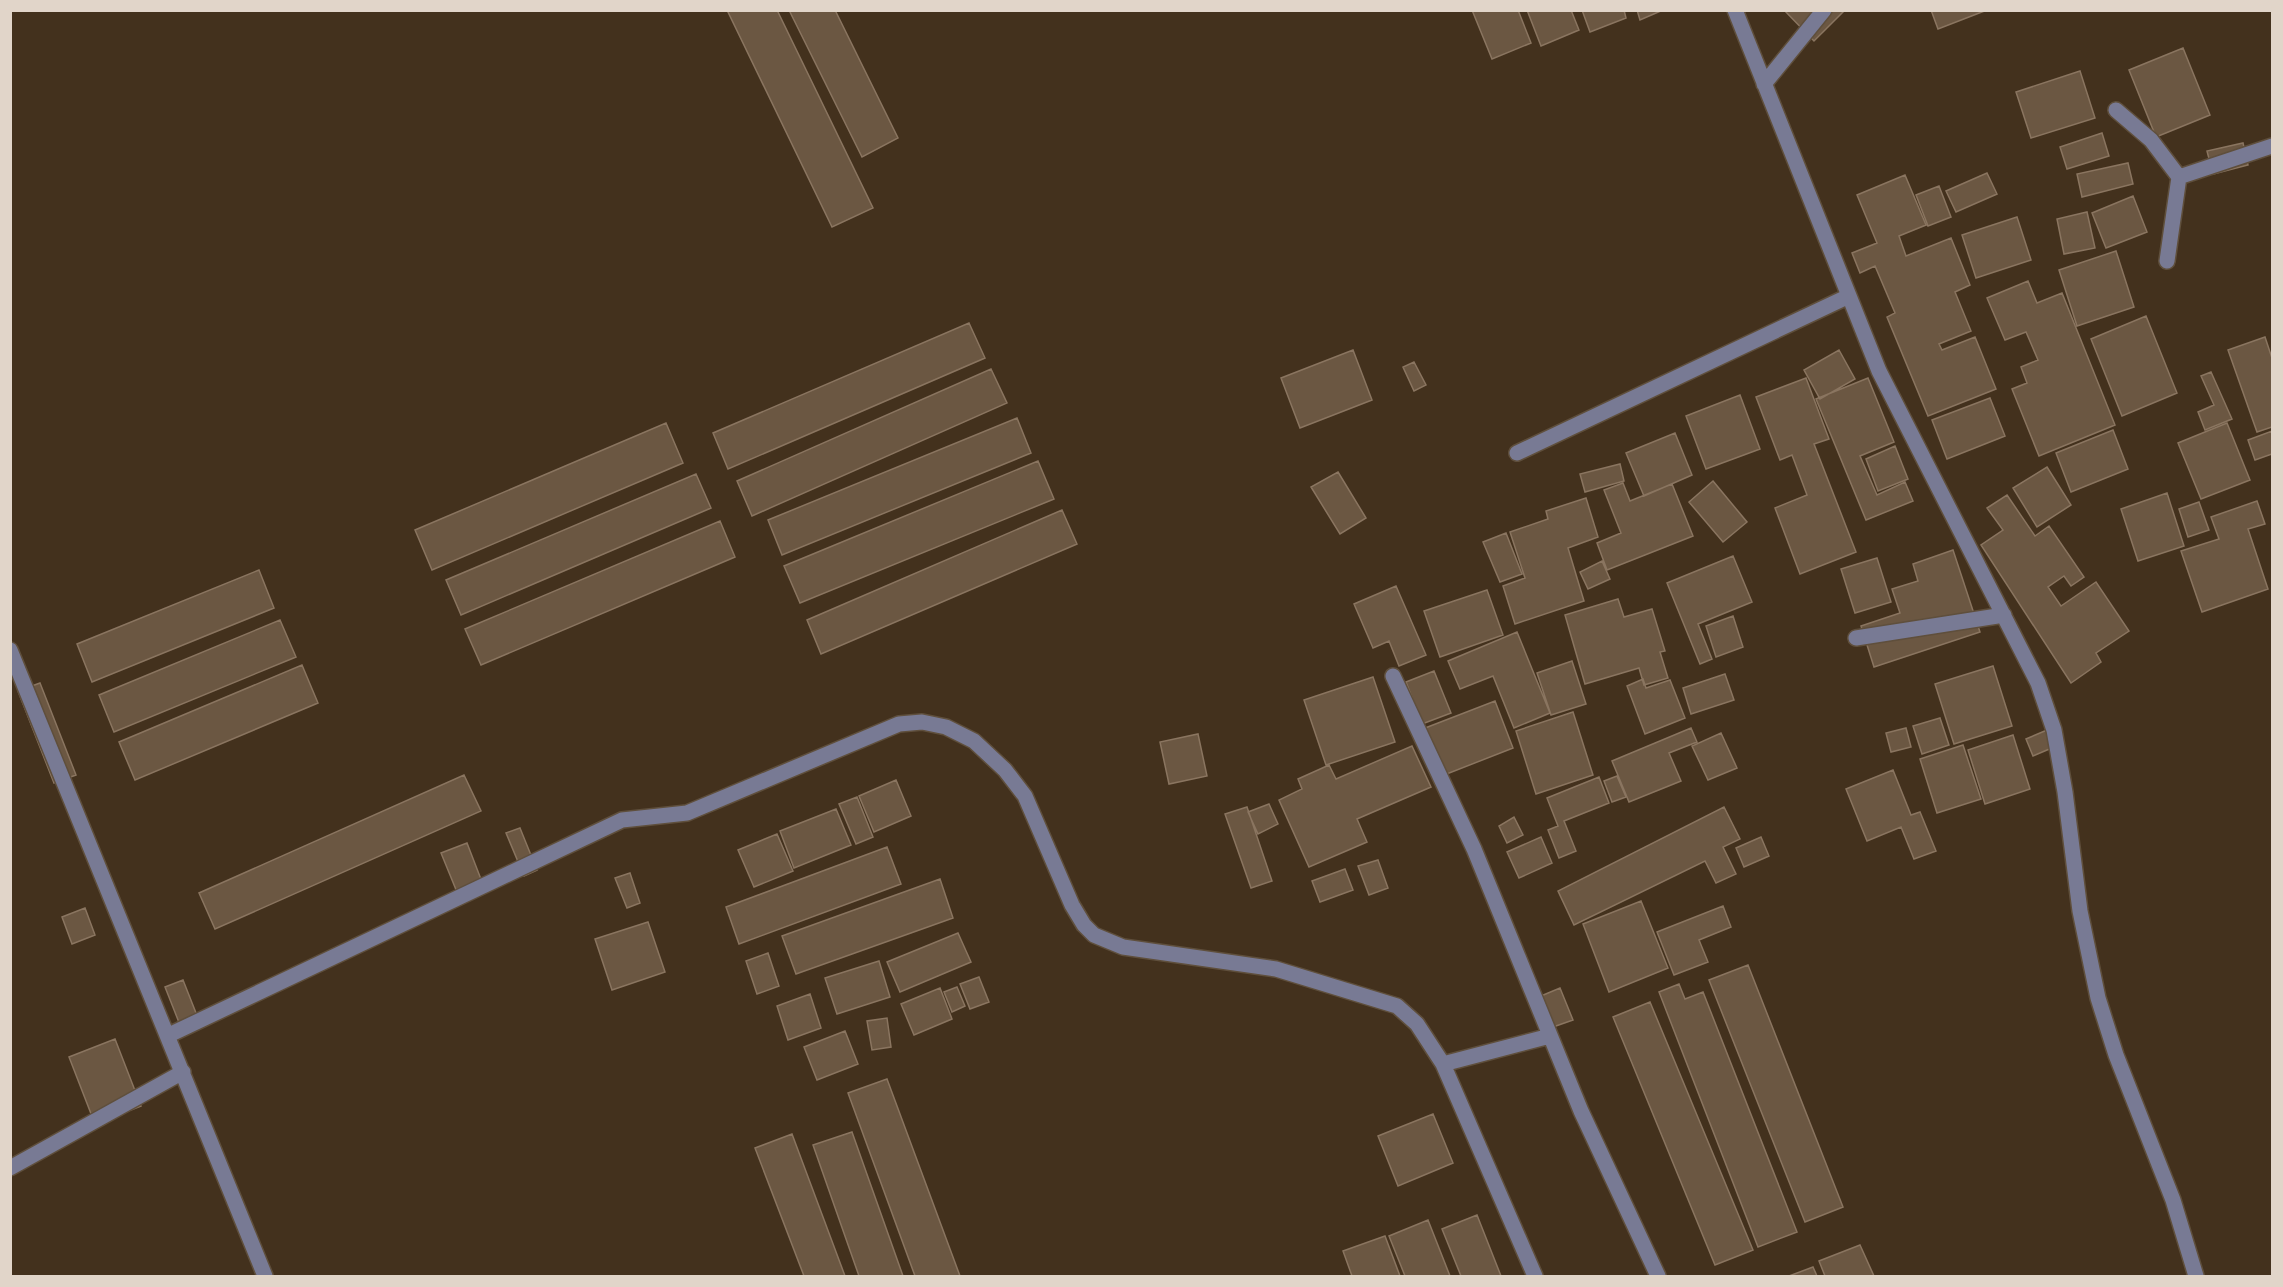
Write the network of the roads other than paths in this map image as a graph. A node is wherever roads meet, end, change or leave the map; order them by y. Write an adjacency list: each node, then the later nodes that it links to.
1 (1735, 10): 3 (street)
2 (1824, 10): 3 (street)
3 (1764, 84): 8 (street)
4 (2116, 110): 6 (street)
5 (2272, 146): 6 (street)
6 (2179, 177): 7 (street)
7 (2167, 261)
8 (1849, 296): 9 (street); 10 (street)
9 (1516, 453)
10 (2004, 615): 11 (street); 22 (street)
11 (1856, 638)
12 (10, 651): 14 (street)
13 (1393, 676): 15 (street)
14 (169, 1035): 16 (street); 17 (street)
15 (1550, 1036): 16 (street); 21 (street)
16 (1443, 1064): 20 (street)
17 (183, 1072): 18 (street); 19 (street)
18 (10, 1168)
19 (265, 1276)
20 (1535, 1276)
21 (1658, 1276)
22 (2196, 1276)

